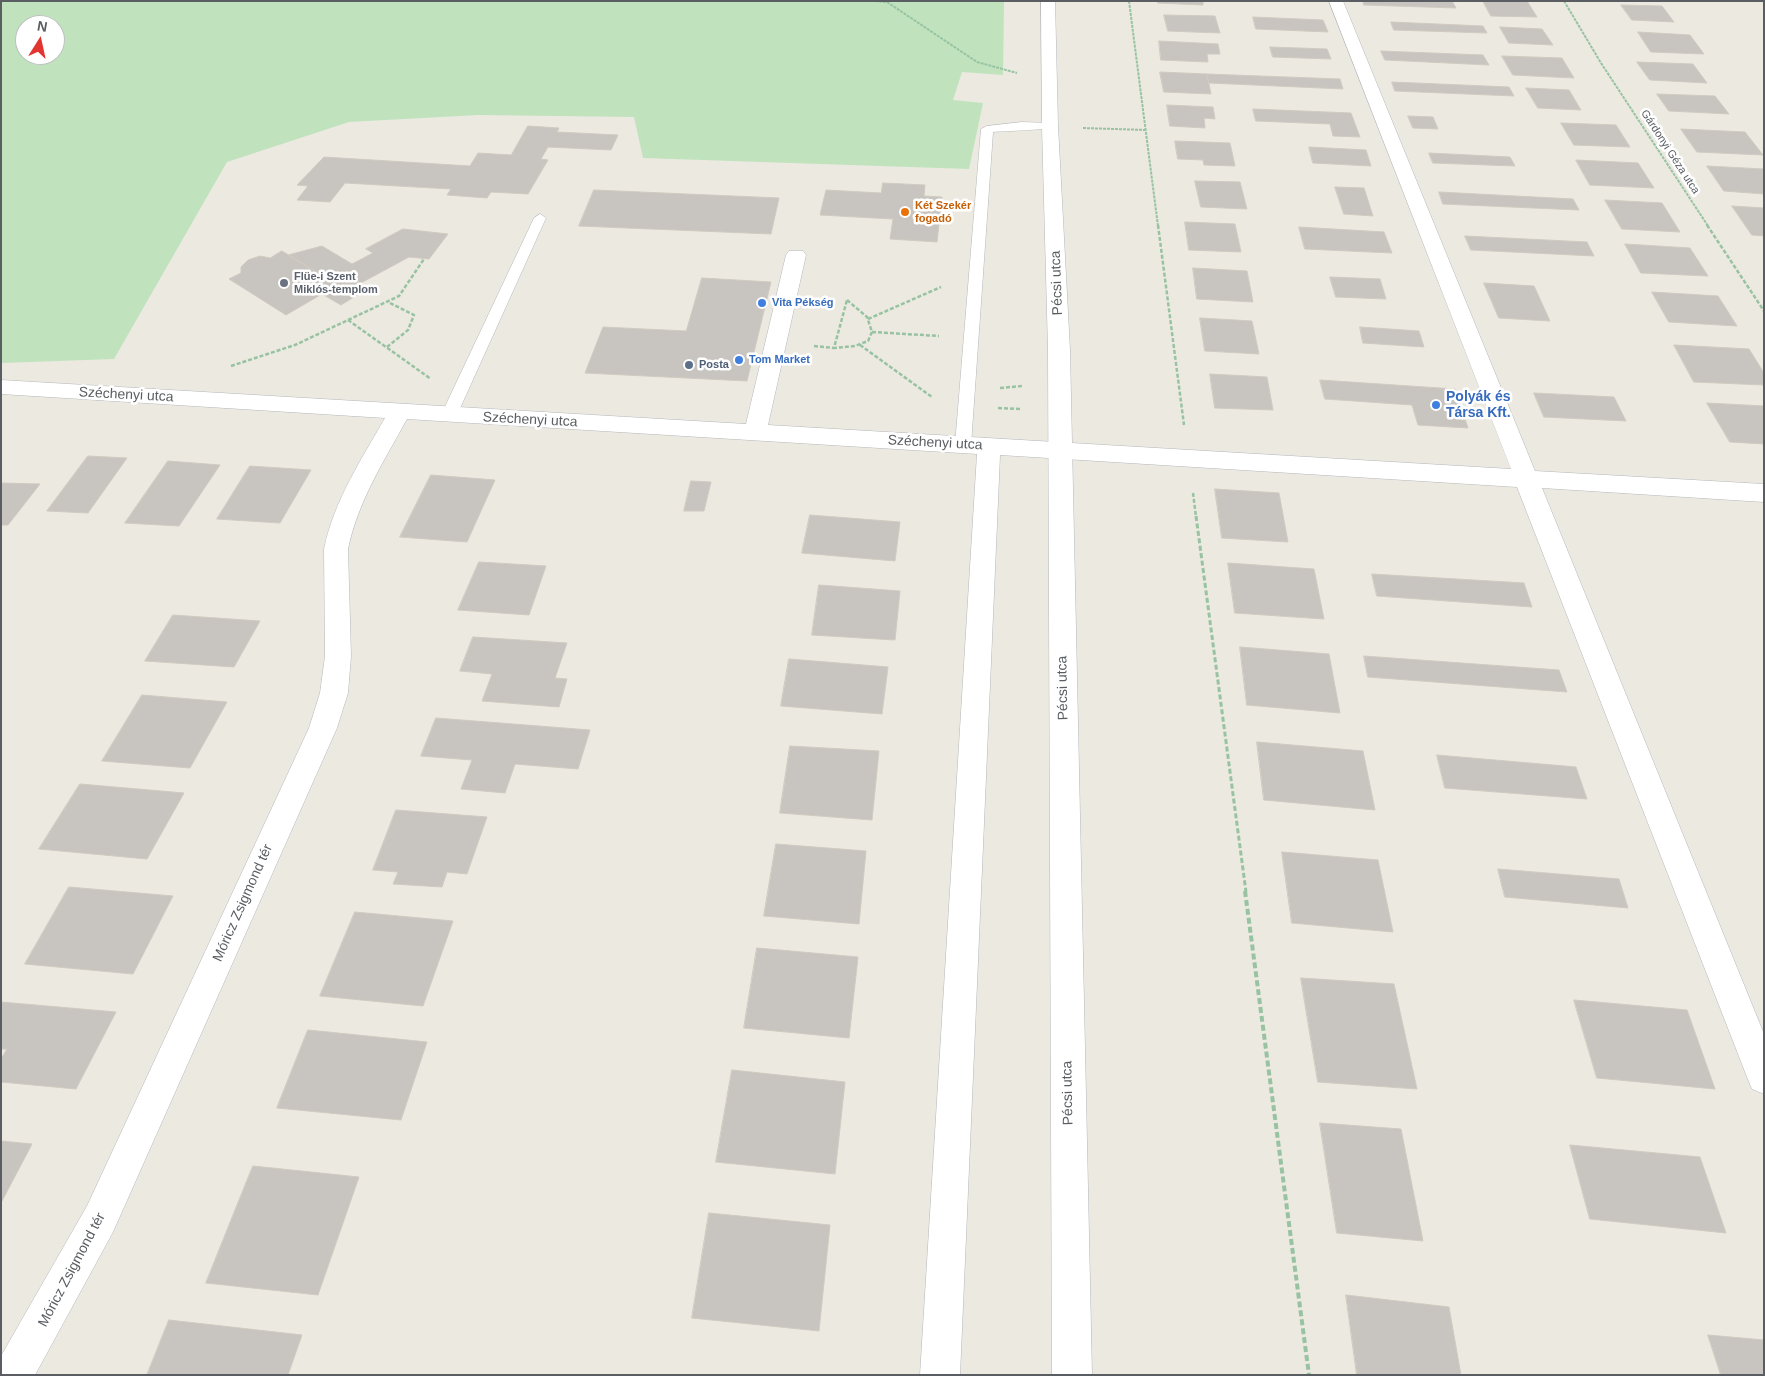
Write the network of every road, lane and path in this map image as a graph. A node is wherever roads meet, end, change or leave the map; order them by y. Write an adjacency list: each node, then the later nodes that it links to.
1 (875, 1): 6 (path)
2 (1048, 1): 8 (street, Pécsi utca)
3 (1129, 1): 9 (path)
4 (1336, 1): 33 (street)
5 (1564, 1): 15 (path, Gárdonyi Géza utca)
6 (887, 2): 7 (path)
7 (1020, 74)
8 (1050, 126): 9 (path); 30 (lane); 31 (street, Pécsi utca)
9 (1146, 130): 32 (path)
10 (540, 218): 27 (lane)
11 (796, 255): 29 (street)
12 (424, 259): 14 (path)
13 (947, 284): 16 (path)
14 (388, 302): 17 (path); 22 (path)
15 (1764, 311)
16 (868, 318): 18 (path); 23 (path)
17 (348, 320): 22 (path); 24 (path)
18 (872, 332): 19 (path); 20 (path)
19 (943, 336)
20 (860, 345): 23 (path); 26 (path)
21 (814, 346): 23 (path)
22 (387, 347): 27 (path)
23 (834, 348)
24 (225, 368)
25 (1, 387): 28 (street, Széchenyi utca)
26 (939, 402)
27 (454, 406): 28 (street, Széchenyi utca); 29 (street, Széchenyi utca)
28 (400, 412): 36 (street, Móricz Zsigmond tér)
29 (755, 432): 30 (street, Széchenyi utca)
30 (976, 446): 31 (street, Széchenyi utca); 37 (street)
31 (1060, 450): 32 (street, Széchenyi utca); 38 (street, Pécsi utca)
32 (1188, 458): 33 (street, Széchenyi utca); 39 (path)
33 (1527, 478): 34 (street, Széchenyi utca); 35 (street)
34 (1764, 493)
35 (1764, 1077)
36 (13, 1375)
37 (940, 1375)
38 (1072, 1375)
39 (1309, 1375)

